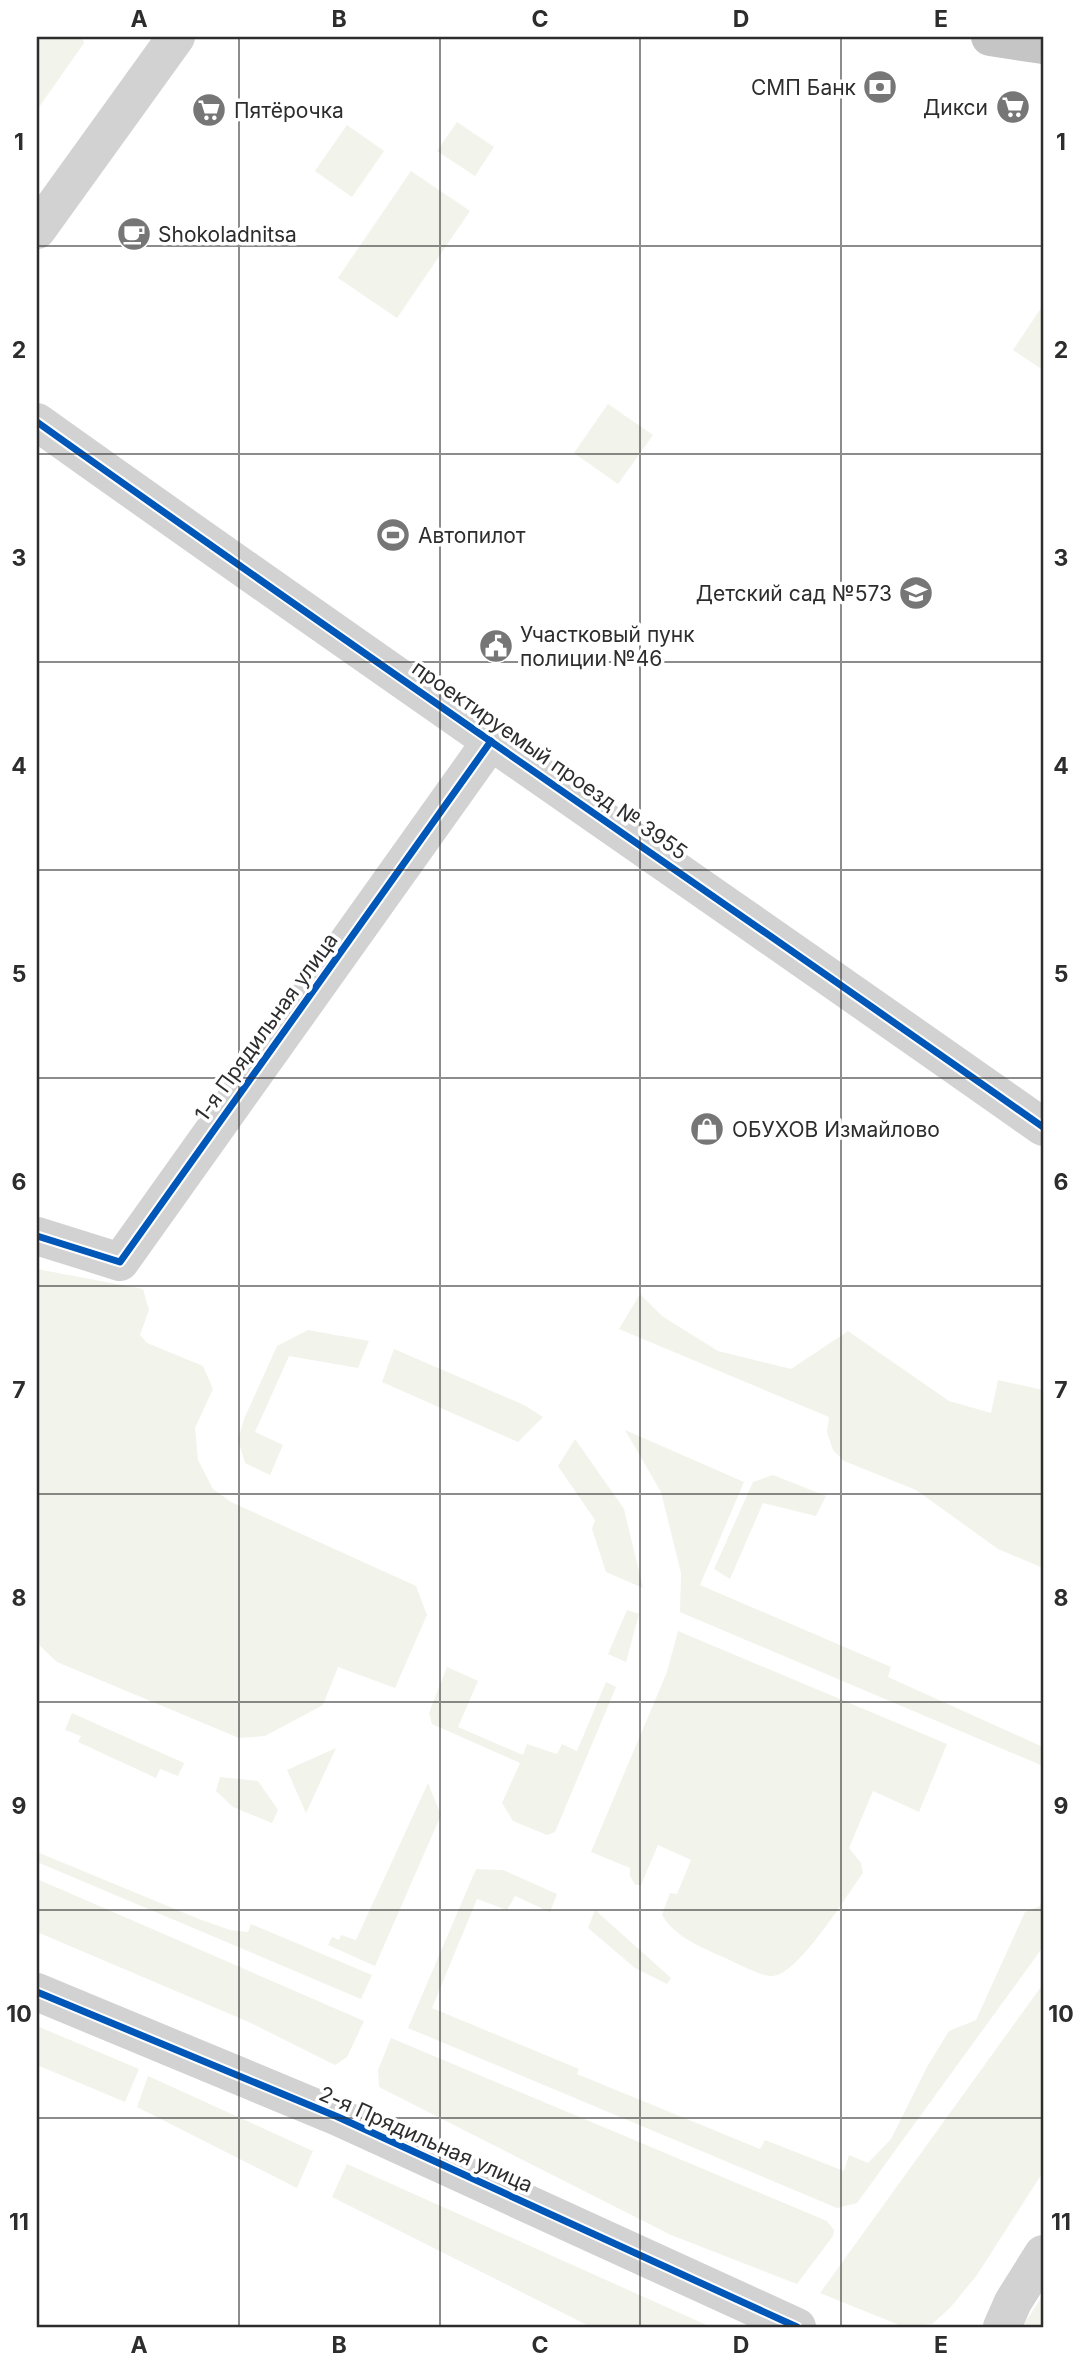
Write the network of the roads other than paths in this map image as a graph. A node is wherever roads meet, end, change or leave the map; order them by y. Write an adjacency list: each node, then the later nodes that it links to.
1 (176, 37): 4 (street)
2 (990, 37): 3 (main road)
3 (1043, 45)
4 (37, 230)
5 (37, 422): 6 (street, проектируемый проезд № 3955)
6 (491, 741): 7 (street, проектируемый проезд № 3955); 8 (street, 1-я Прядильная улица)
7 (1043, 1127)
8 (37, 1236)
9 (37, 1992): 12 (street, 2-я Прядильная улица)
10 (1043, 2254): 11 (street)
11 (1003, 2319)
12 (779, 2323)

